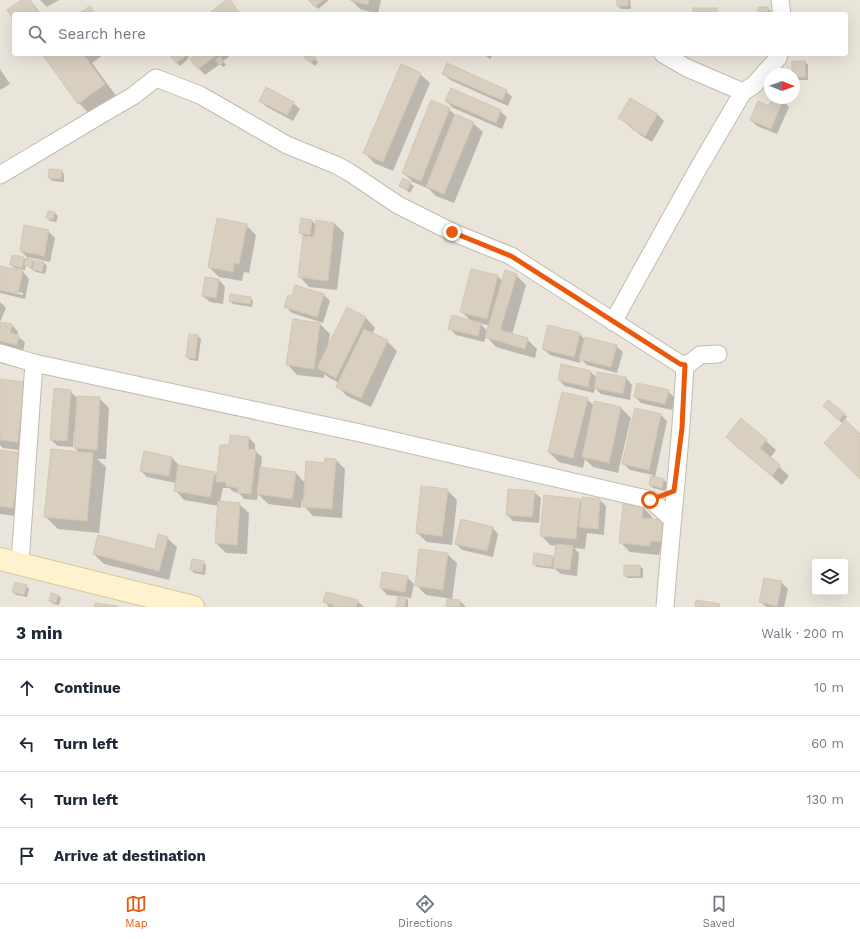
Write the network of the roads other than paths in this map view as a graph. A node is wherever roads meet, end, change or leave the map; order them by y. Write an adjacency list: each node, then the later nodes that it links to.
1 (780, 0): 2 (street)
2 (782, 12)
3 (667, 56): 5 (street)
4 (778, 56): 5 (street)
5 (743, 92): 7 (street)
6 (0, 175): 7 (street)
7 (613, 322): 11 (street)
8 (0, 353): 10 (street)
9 (718, 354): 11 (street)
10 (34, 363): 13 (street); 15 (street)
11 (685, 365): 12 (street)
12 (674, 491): 13 (street); 14 (street)
13 (650, 500): 14 (street)
14 (672, 519): 17 (street)
15 (10, 561): 16 (main road)
16 (193, 607)
17 (665, 607)

